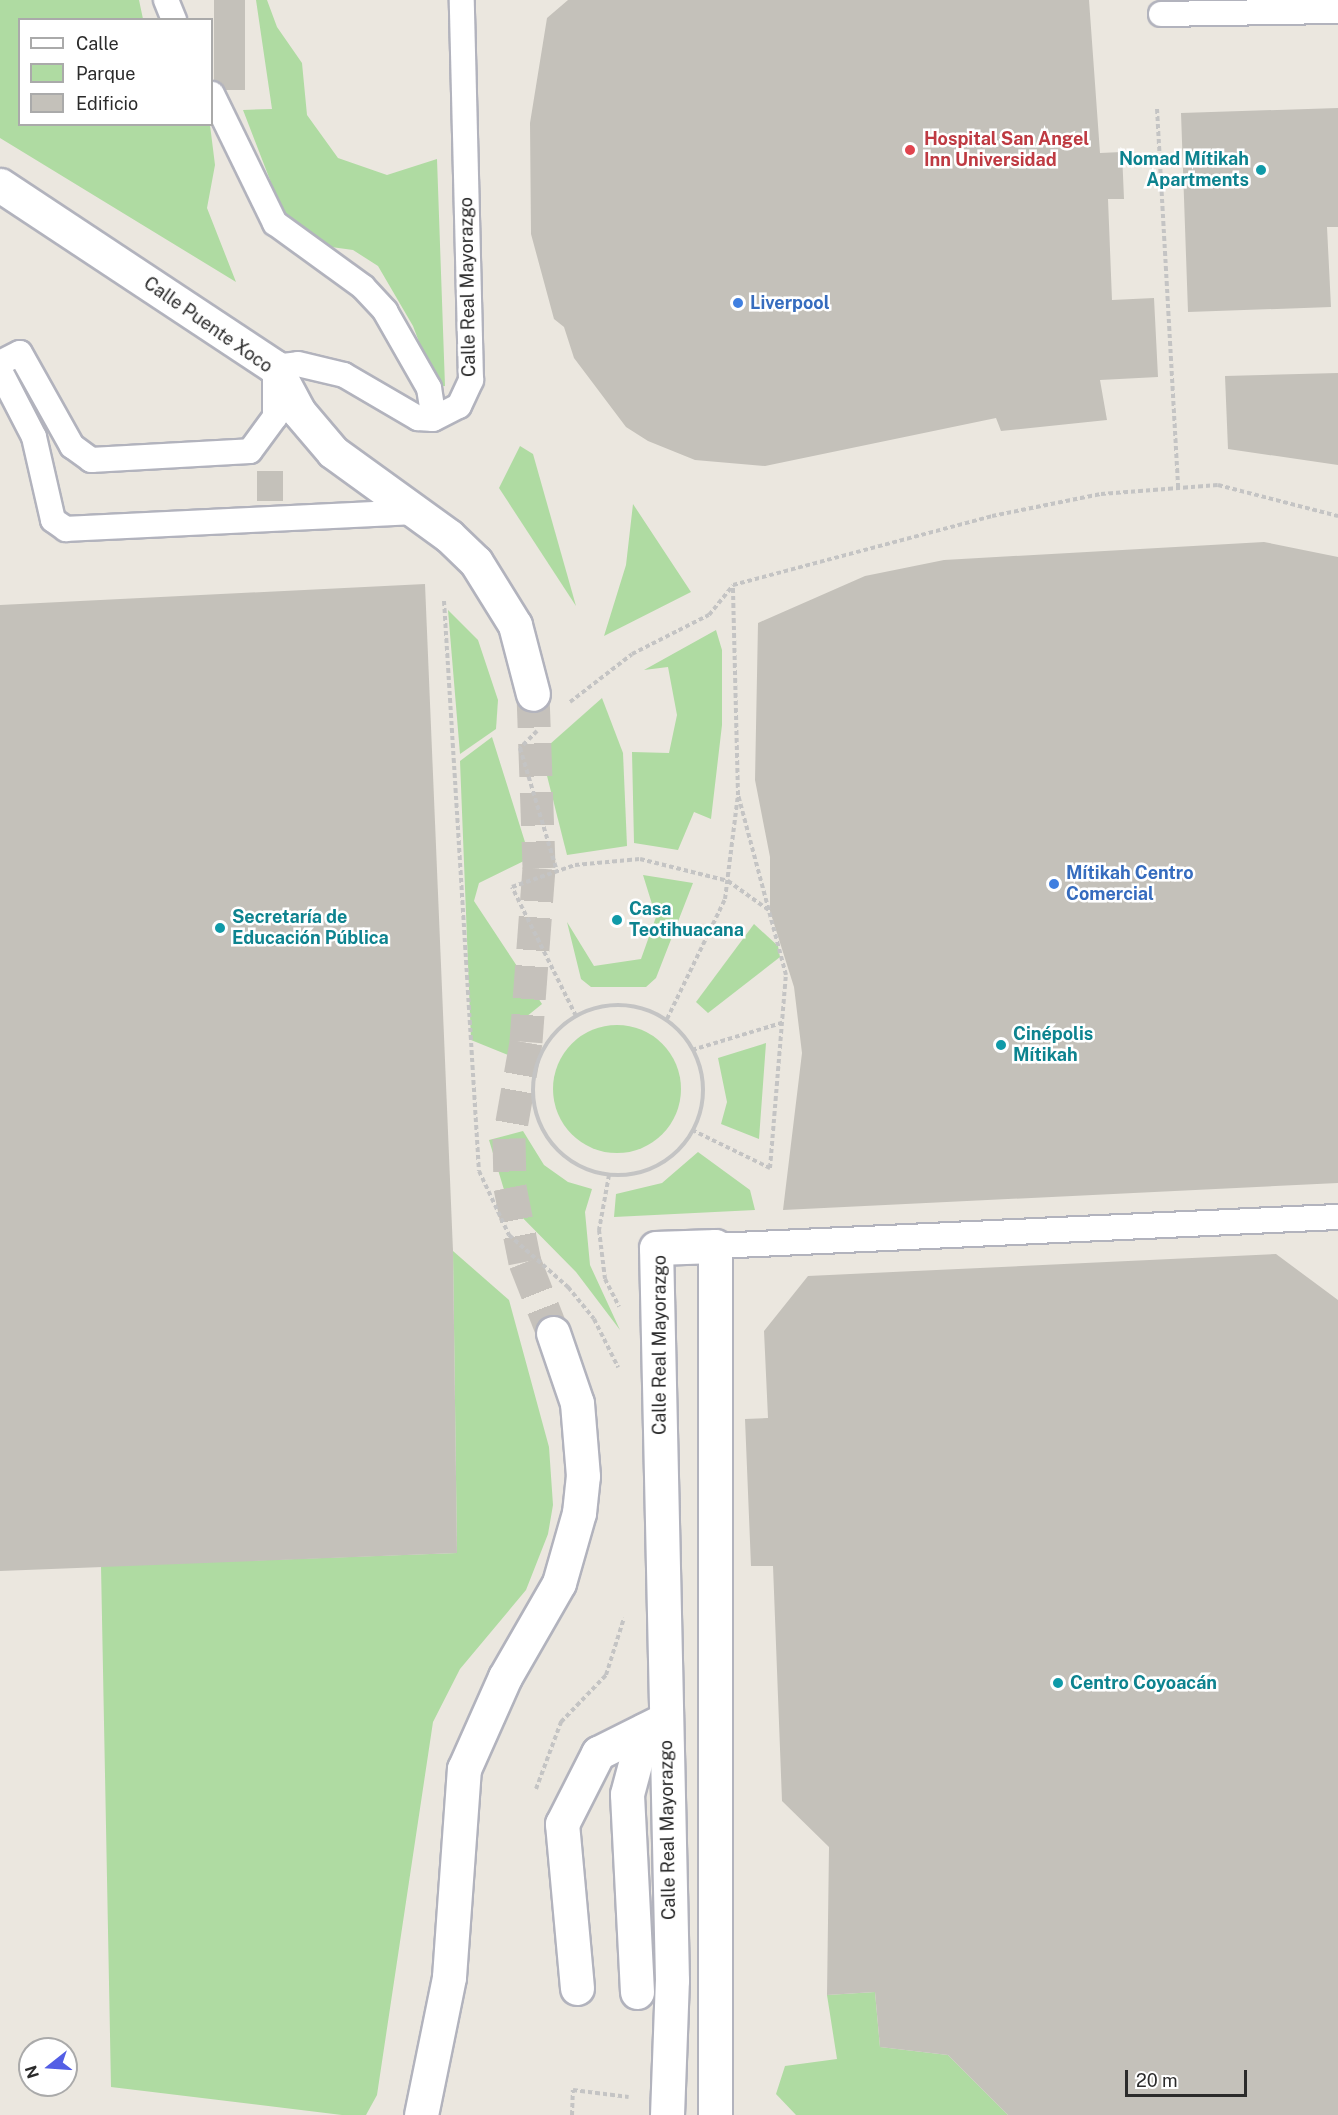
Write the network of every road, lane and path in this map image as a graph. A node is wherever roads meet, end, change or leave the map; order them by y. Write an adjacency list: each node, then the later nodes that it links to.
1 (166, 0): 5 (lane)
2 (462, 0): 12 (lane, Calle Real Mayorazgo)
3 (1338, 11): 4 (lane)
4 (1161, 14)
5 (173, 18)
6 (213, 95): 12 (lane)
7 (1158, 109): 13 (path)
8 (0, 185): 10 (street, Calle Puente Xoco)
9 (0, 363): 10 (lane)
10 (275, 367): 12 (lane); 14 (street, Calle Puente Xoco)
11 (0, 371): 14 (lane)
12 (434, 418)
13 (1178, 488): 15 (path); 16 (path)
14 (419, 512): 17 (street)
15 (1338, 516)
16 (733, 585): 17 (path); 18 (path)
17 (547, 709): 19 (path)
18 (738, 795): 20 (path); 21 (path)
19 (556, 871): 20 (path); 22 (path)
20 (728, 881): 21 (path); 23 (path)
21 (770, 911): 24 (path)
22 (576, 1016): 23 (path); 27 (path)
23 (667, 1019): 25 (path)
24 (785, 1022): 25 (path); 26 (path)
25 (692, 1050): 26 (path)
26 (692, 1130): 27 (path)
27 (609, 1175): 30 (path)
28 (1338, 1217): 29 (lane)
29 (715, 1246): 32 (street, Calle Real Mayorazgo); 34 (street)
30 (622, 1314)
31 (553, 1333): 38 (street)
32 (655, 1724): 33 (street, Calle Real Mayorazgo); 35 (street); 36 (street)
33 (672, 1980): 34 (street); 40 (street, Calle Real Mayorazgo)
34 (713, 1980): 41 (street)
35 (577, 1988)
36 (637, 1992)
37 (636, 2098): 39 (path)
38 (421, 2115)
39 (572, 2115)
40 (667, 2115)
41 (715, 2115)

